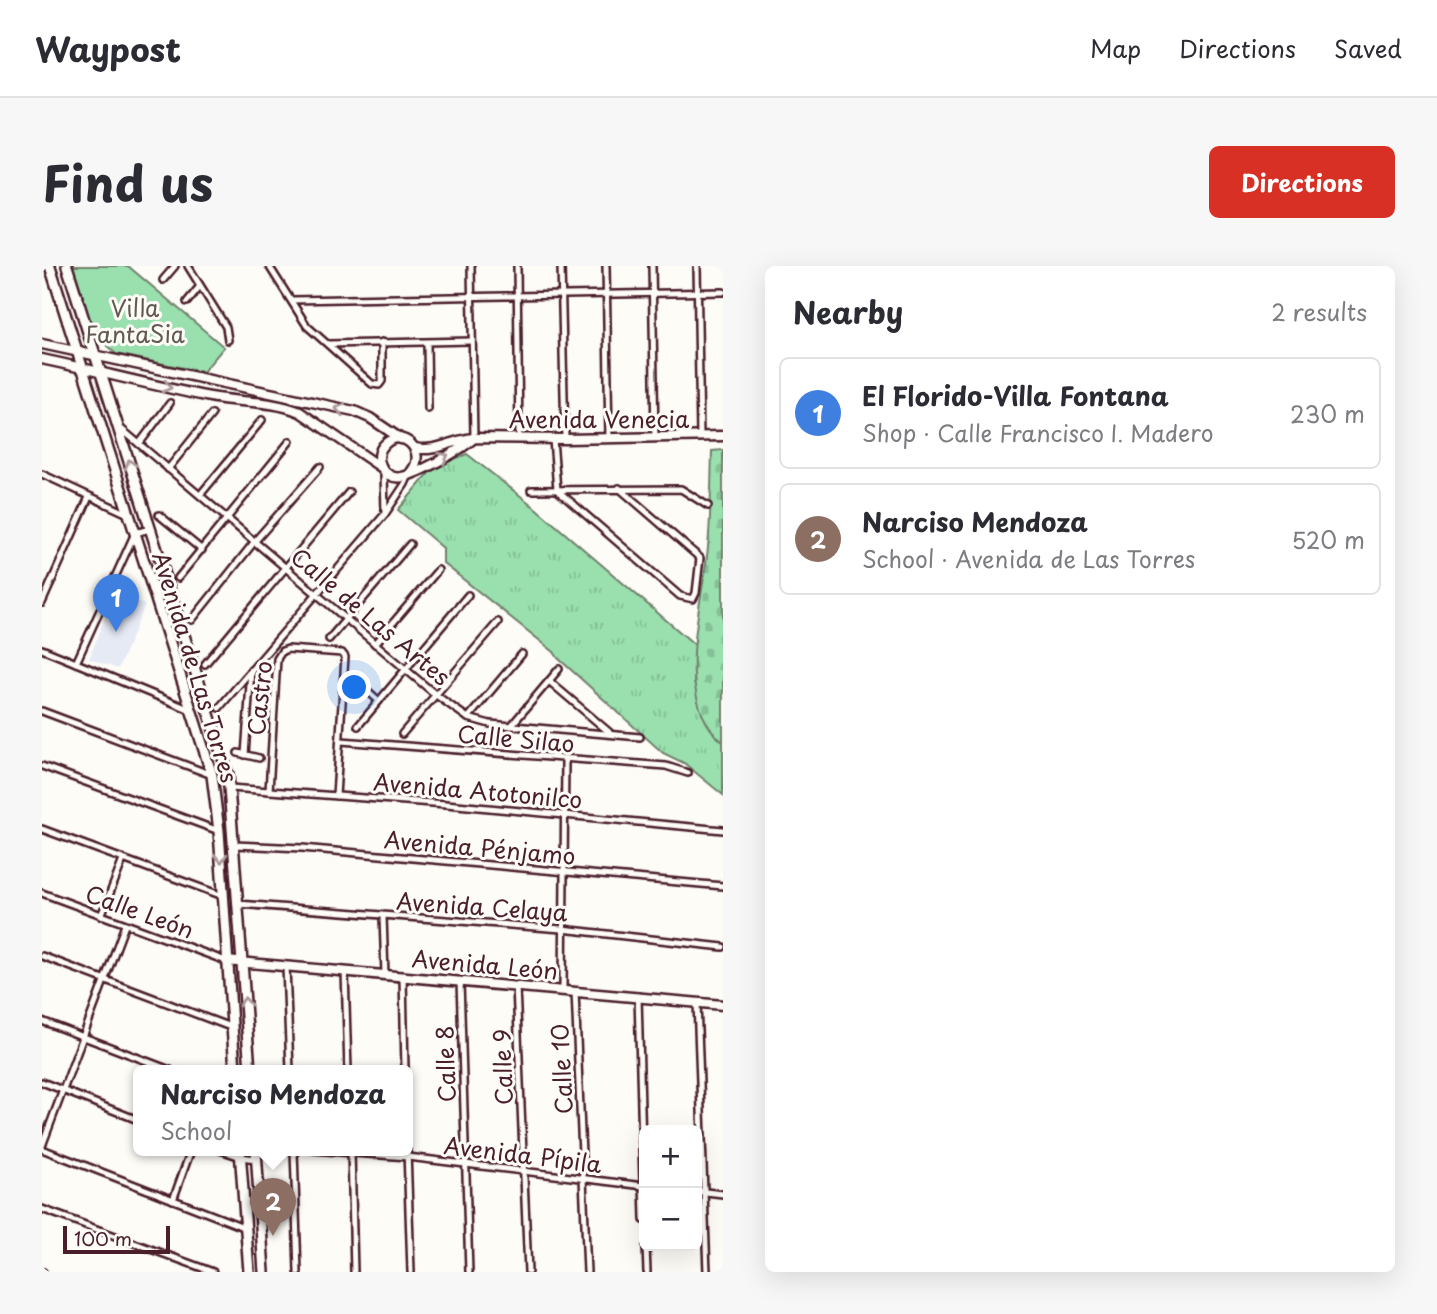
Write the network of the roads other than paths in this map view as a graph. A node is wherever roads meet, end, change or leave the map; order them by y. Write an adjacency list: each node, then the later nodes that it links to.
1 (50, 266): 29 (main road, Avenida de Las Torres)
2 (67, 266): 30 (main road, Avenida de Las Torres)
3 (175, 266): 12 (street)
4 (188, 266): 13 (street)
5 (269, 266): 21 (street)
6 (471, 266): 20 (street)
7 (517, 266): 19 (street)
8 (561, 266): 17 (street)
9 (606, 266): 18 (street)
10 (652, 266): 16 (street)
11 (697, 266): 14 (street)
12 (163, 279)
13 (200, 286): 22 (street); 23 (street)
14 (697, 292): 15 (street); 16 (street); 40 (street)
15 (723, 292)
16 (653, 293): 18 (street); 42 (street)
17 (562, 294): 18 (street); 19 (street); 46 (street)
18 (606, 294): 47 (street)
19 (516, 295): 20 (street); 44 (street)
20 (472, 297): 21 (street); 24 (street)
21 (291, 300): 28 (street)
22 (187, 302)
23 (228, 340)
24 (472, 341): 26 (street); 41 (street)
25 (382, 342): 26 (street); 28 (street); 28 (street)
26 (427, 342): 35 (street)
27 (42, 344): 29 (main road)
28 (328, 344)
29 (78, 352): 30 (main road); 32 (main road, Avenida de Las Torres)
30 (97, 356): 33 (main road, Avenida de Las Torres); 43 (main road, one-way to 30)
31 (42, 359): 32 (main road)
32 (82, 367): 33 (main road); 63 (main road, Avenida de Las Torres)
33 (101, 371): 38 (main road, Avenida de Las Torres); 53 (main road, one-way to 53)
34 (170, 403): 49 (street)
35 (428, 409)
36 (212, 414): 52 (street)
37 (262, 420): 60 (street)
38 (119, 427): 49 (street, Calle de Las Artes); 67 (main road, Avenida de Las Torres, one-way to 38)
39 (723, 436): 40 (main road, Avenida Venecia)
40 (701, 437): 42 (main road, Avenida Venecia)
41 (474, 438): 44 (main road, Avenida Venecia); 50 (main road, Avenida Venecia); 54 (main road, one-way to 41)
42 (655, 438): 47 (main road, Avenida Venecia)
43 (401, 439): 50 (main road); 53 (main road)
44 (519, 439): 45 (main road, Avenida Venecia)
45 (553, 439): 46 (main road, Avenida Venecia); 58 (street)
46 (565, 439): 47 (main road, Avenida Venecia)
47 (609, 439)
48 (290, 441): 66 (street)
49 (139, 444): 52 (street, Calle de Las Artes)
50 (415, 448): 54 (main road)
51 (320, 467): 69 (street)
52 (168, 469): 60 (street, Calle de Las Artes)
53 (383, 470): 54 (main road); 64 (street)
54 (410, 473): 64 (street)
55 (42, 474): 61 (street)
56 (619, 488): 58 (street); 58 (street); 62 (street)
57 (531, 490): 58 (street)
58 (557, 490)
59 (349, 492): 72 (street)
60 (200, 495): 66 (street, Calle de Las Artes)
61 (89, 497): 63 (street); 77 (street)
62 (708, 506)
63 (129, 514): 68 (main road, Avenida de Las Torres)
64 (385, 514): 75 (street)
65 (159, 515): 71 (street)
66 (227, 519): 69 (street, Calle de Las Artes); 71 (street)
67 (151, 529): 68 (street); 109 (main road, Avenida de Las Torres)
68 (135, 533): 85 (street); 95 (main road, Avenida de Las Torres)
69 (255, 541): 72 (street, Calle de Las Artes); 79 (street)
70 (410, 544): 78 (street)
71 (202, 550): 74 (street)
72 (284, 567): 75 (street, Calle de Las Artes); 86 (street)
73 (438, 569): 82 (street)
74 (178, 578)
75 (316, 593): 78 (street, Calle de Las Artes); 89 (street)
76 (468, 595): 87 (street)
77 (42, 603)
78 (346, 619): 81 (street); 82 (street, Calle de Las Artes)
79 (192, 620)
80 (498, 622): 92 (street)
81 (329, 639)
82 (376, 644): 87 (street, Calle de Las Artes)
83 (42, 649): 85 (street)
84 (522, 654): 97 (street)
85 (76, 663): 95 (street)
86 (205, 664)
87 (405, 669): 92 (street, Calle de Las Artes); 93 (street)
88 (559, 669): 90 (street)
89 (251, 670): 94 (street); 104 (street)
90 (549, 681): 99 (street); 100 (street)
91 (359, 683): 93 (street)
92 (436, 695): 97 (street, Calle de Las Artes); 101 (street)
93 (379, 701): 98 (street)
94 (219, 708)
95 (192, 710): 108 (main road, Avenida de Las Torres)
96 (42, 711): 108 (street)
97 (467, 718): 99 (street, Calle de Las Artes)
98 (358, 726)
99 (511, 726): 100 (street, Calle de Las Artes)
100 (609, 732): 102 (street, Calle de Las Artes)
101 (402, 734)
102 (640, 737)
103 (341, 741): 105 (street, Calle Silao); 110 (street, Castro); 111 (street)
104 (259, 758)
105 (565, 760): 107 (street, Calle Silao); 112 (street)
106 (42, 766): 115 (street)
107 (688, 773)
108 (212, 775): 115 (main road, Avenida de Las Torres)
109 (230, 788): 110 (street, Avenida Atotonilco); 116 (main road, Avenida de Las Torres)
110 (269, 791): 111 (street, Avenida Atotonilco)
111 (337, 796): 112 (street, Avenida Atotonilco)
112 (564, 815): 114 (street, Avenida Atotonilco); 118 (street)
113 (42, 829): 117 (street)
114 (723, 830)
115 (219, 831): 121 (main road, Avenida de Las Torres, one-way to 121)
116 (234, 845): 118 (street, Avenida Pénjamo); 122 (main road, Avenida de Las Torres)
117 (123, 860): 121 (street); 123 (street)
118 (564, 872): 119 (street, Avenida Pénjamo); 126 (street)
119 (723, 886)
120 (42, 893): 123 (street, Calle León)
121 (223, 896): 129 (main road, Avenida de Las Torres)
122 (239, 904): 124 (street, Avenida Celaya); 130 (main road, Avenida de Las Torres)
123 (102, 916): 125 (street, Calle León)
124 (383, 916): 126 (street, Avenida Celaya); 133 (street)
125 (125, 925): 129 (street, Calle León); 135 (street)
126 (562, 929): 127 (street, Avenida Celaya); 138 (street)
127 (723, 947)
128 (42, 956): 135 (street)
129 (226, 961): 130 (main road, Avenida León); 144 (main road, Avenida de Las Torres)
130 (243, 964): 131 (main road, Avenida León); 148 (main road, Avenida de Las Torres, one-way to 130)
131 (286, 967): 132 (main road, Avenida León); 149 (street)
132 (345, 971): 133 (main road, Avenida León); 150 (street)
133 (385, 975): 134 (main road, Avenida León)
134 (403, 976): 136 (main road, Avenida León); 151 (street)
135 (105, 980): 144 (street); 145 (street)
136 (460, 980): 137 (main road, Avenida León); 164 (street, Calle 8)
137 (516, 986): 138 (main road, Avenida León); 165 (street, Calle 9)
138 (563, 989): 139 (main road, Avenida León)
139 (575, 991): 140 (main road, Avenida León); 166 (street, Calle 10)
140 (638, 996): 141 (main road, Avenida León); 155 (street)
141 (696, 1002): 142 (main road, Avenida León); 168 (street)
142 (723, 1005)
143 (42, 1021): 145 (street)
144 (233, 1028): 147 (main road, Avenida de Las Torres)
145 (83, 1037): 146 (street); 153 (street)
146 (157, 1065)
147 (235, 1065)
148 (250, 1065)
149 (290, 1065)
150 (348, 1065)
151 (405, 1065)
152 (42, 1082): 153 (street)
153 (63, 1090): 154 (street); 156 (street)
154 (133, 1118)
155 (641, 1125)
156 (42, 1148): 171 (street)
157 (413, 1155): 164 (street, Avenida Pípila)
158 (189, 1156): 171 (street)
159 (241, 1156): 174 (main road)
160 (256, 1156): 178 (main road)
161 (294, 1156): 179 (street)
162 (351, 1156): 180 (street)
163 (407, 1156): 181 (street)
164 (466, 1164): 165 (street, Avenida Pípila); 182 (street, Calle 8)
165 (524, 1171): 166 (street, Avenida Pípila); 183 (street, Calle 9)
166 (583, 1179): 167 (street, Avenida Pípila); 184 (street, Calle 10)
167 (639, 1186)
168 (700, 1188)
169 (702, 1191): 170 (street)
170 (723, 1194)
171 (173, 1200): 174 (street)
172 (42, 1209): 176 (street)
173 (702, 1218): 186 (street)
174 (246, 1228): 177 (main road)
175 (646, 1251): 185 (street)
176 (213, 1272)
177 (249, 1272)
178 (264, 1272)
179 (298, 1272)
180 (354, 1272)
181 (411, 1272)
182 (469, 1272)
183 (528, 1272)
184 (587, 1272)
185 (647, 1272)
186 (706, 1272)

